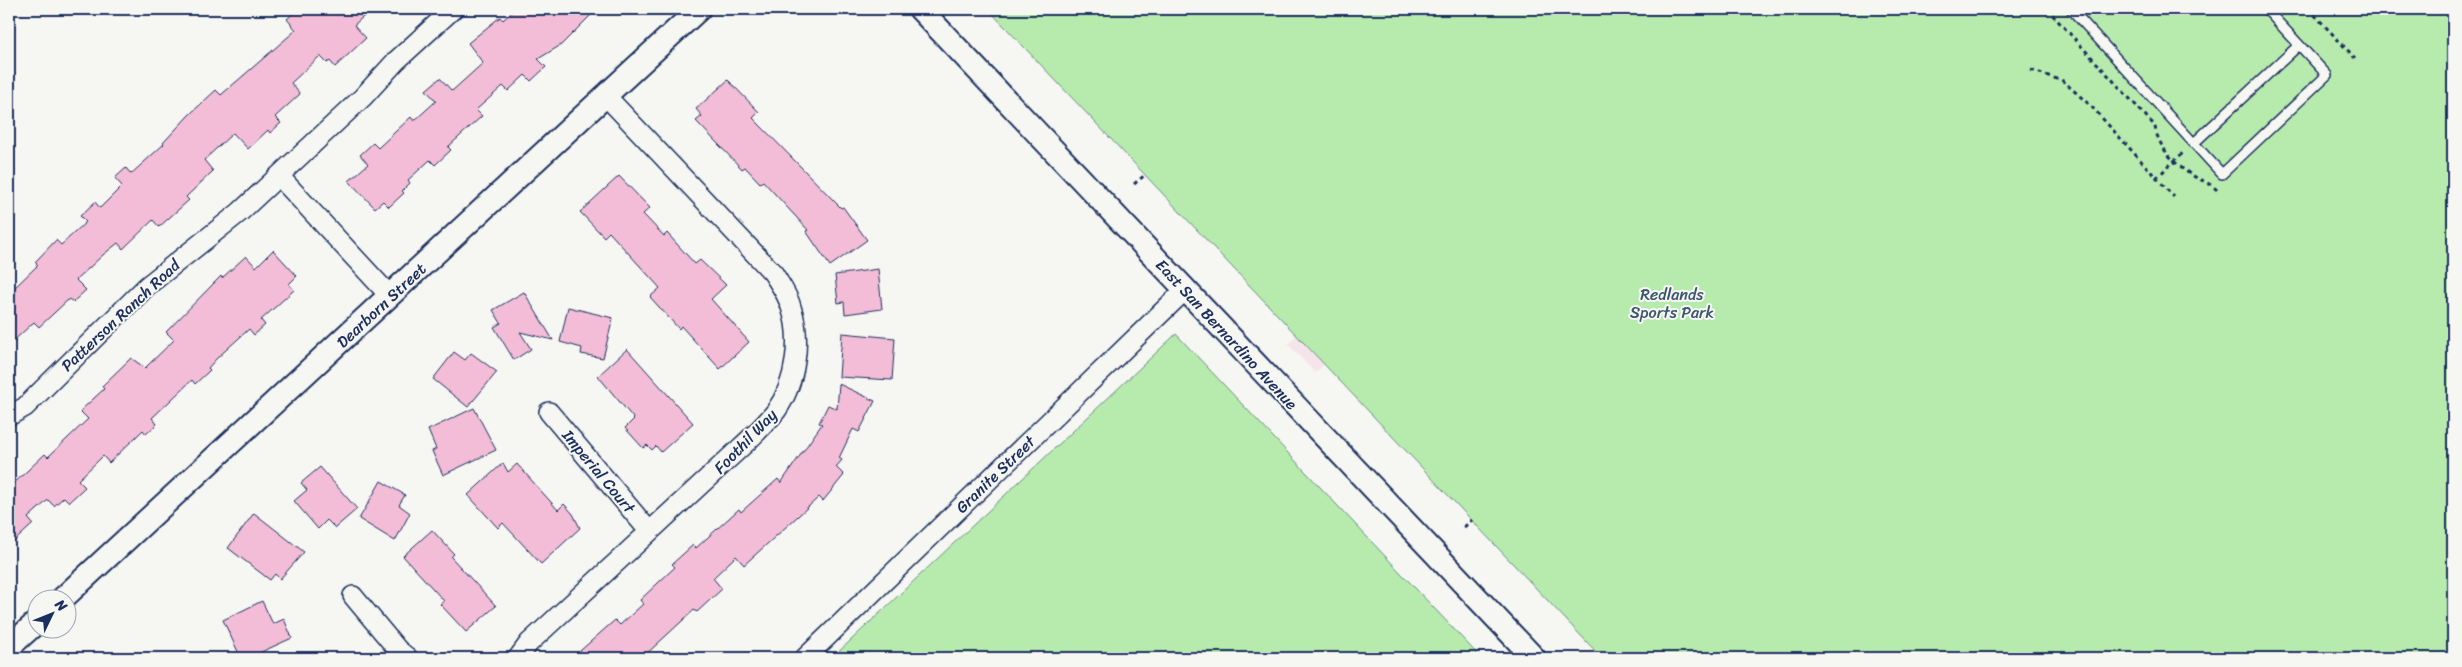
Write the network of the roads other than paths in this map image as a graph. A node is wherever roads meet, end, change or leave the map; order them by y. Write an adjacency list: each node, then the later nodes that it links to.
1 (454, 9): 9 (street, Patterson Ranch Road)
2 (699, 9): 7 (street, Dearborn Street)
3 (920, 9): 10 (street, East San Bernardino Avenue)
4 (2071, 9): 8 (lane)
5 (2266, 9): 6 (lane)
6 (2299, 44): 8 (lane); 8 (lane)
7 (606, 95): 11 (street, Dearborn Street); 14 (street, Foothil Way)
8 (2194, 143)
9 (279, 176): 11 (street); 13 (street, Patterson Ranch Road)
10 (1185, 290): 21 (street, Granite Street); 22 (street, East San Bernardino Avenue)
11 (390, 296): 15 (street, Dearborn Street)
12 (549, 412): 14 (street, Imperial Court)
13 (9, 416)
14 (650, 531): 20 (street, Foothil Way)
15 (72, 590)
16 (353, 596): 19 (street)
17 (28, 628): 18 (street)
18 (12, 639)
19 (408, 658)
20 (518, 658)
21 (805, 658)
22 (1534, 658)

